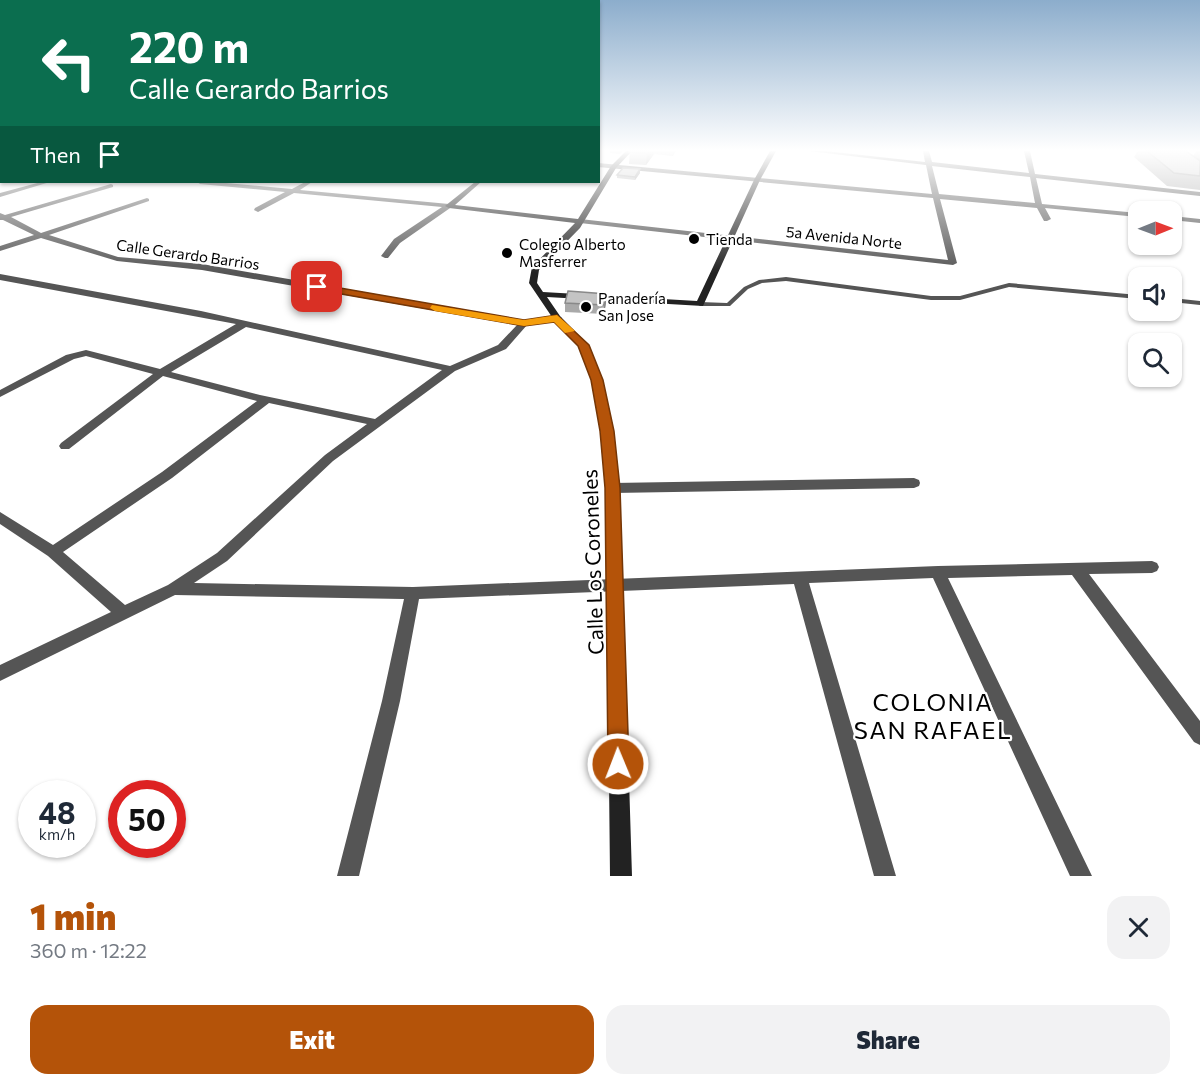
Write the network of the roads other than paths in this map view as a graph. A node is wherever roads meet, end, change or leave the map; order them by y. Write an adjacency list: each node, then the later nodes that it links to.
1 (90, 192): 18 (street)
2 (289, 192): 16 (street)
3 (300, 192): 15 (street)
4 (466, 192): 15 (main road)
5 (598, 192): 21 (main road)
6 (752, 192): 24 (main road)
7 (898, 192): 12 (street)
8 (934, 192): 12 (street)
9 (1035, 192): 14 (street)
10 (1181, 192): 11 (street)
11 (1200, 194)
12 (935, 195): 14 (street); 24 (street, 5a Avenida Norte)
13 (147, 200): 23 (street)
14 (1039, 205): 17 (street); 19 (street)
15 (449, 206): 21 (main road); 26 (street)
16 (258, 210)
17 (1128, 214)
18 (2, 217): 23 (street, Calle Gerardo Barrios)
19 (1047, 219)
20 (1182, 219): 22 (street)
21 (580, 221): 24 (street, 5a Avenida Norte); 28 (main road, Calle Los Coroneles)
22 (1200, 221)
23 (40, 236): 25 (street); 35 (street, Calle Gerardo Barrios)
24 (732, 238): 32 (main road)
25 (0, 249)
26 (385, 256)
27 (0, 278): 34 (street)
28 (540, 294): 32 (main road); 33 (main road, Calle Los Coroneles)
29 (1128, 296): 32 (lane)
30 (1182, 301): 31 (lane)
31 (1200, 303)
32 (700, 304)
33 (557, 318): 35 (street, Calle Gerardo Barrios); 43 (main road, Calle Los Coroneles)
34 (245, 323): 36 (street); 37 (street)
35 (524, 323): 36 (street)
36 (451, 369): 40 (street)
37 (161, 374): 38 (street); 39 (street); 41 (street)
38 (0, 394)
39 (267, 399): 40 (street); 45 (street)
40 (378, 423): 51 (street)
41 (65, 446)
42 (914, 483): 43 (street)
43 (613, 488): 50 (main road, Calle Los Coroneles)
44 (0, 517): 45 (street)
45 (53, 552): 53 (street)
46 (1152, 567): 47 (street)
47 (1077, 570): 48 (street); 55 (street)
48 (938, 572): 49 (street); 59 (street)
49 (800, 577): 50 (street); 58 (street)
50 (614, 584): 52 (street); 57 (main road, Calle Los Coroneles)
51 (173, 589): 52 (street); 53 (street)
52 (413, 593): 56 (street)
53 (123, 614): 54 (street)
54 (0, 673)
55 (1200, 736)
56 (348, 876)
57 (621, 876)
58 (885, 876)
59 (1081, 876)

